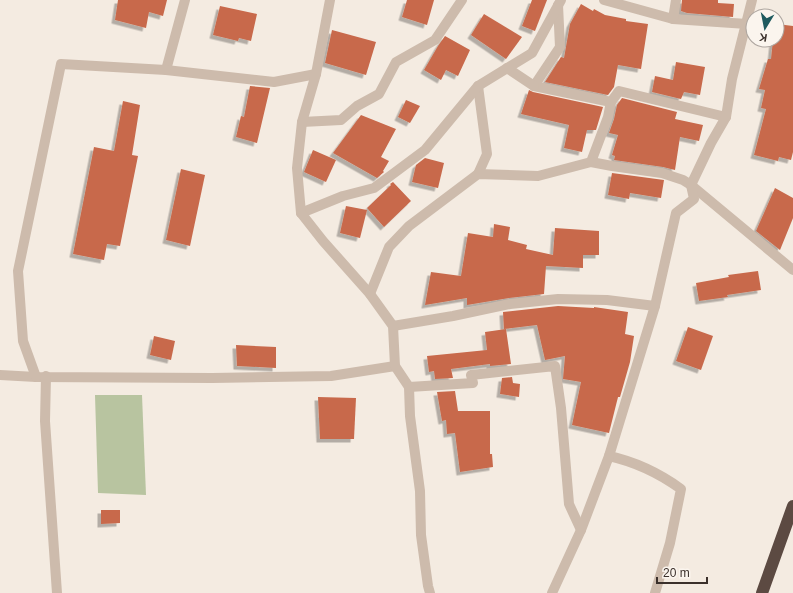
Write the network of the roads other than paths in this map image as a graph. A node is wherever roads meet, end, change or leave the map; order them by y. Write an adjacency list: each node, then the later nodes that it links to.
1 (185, 0): 11 (street)
2 (330, 0): 12 (street)
3 (462, 0): 17 (street)
4 (604, 0): 7 (street)
5 (676, 0): 7 (street)
6 (560, 3): 10 (street); 14 (street)
7 (673, 19): 8 (street)
8 (745, 24)
9 (745, 28): 16 (street)
10 (507, 68): 13 (street); 14 (street)
11 (166, 70): 12 (street); 28 (street)
12 (316, 74): 17 (street)
13 (478, 86): 19 (street); 21 (street)
14 (534, 86): 15 (street)
15 (611, 102): 16 (street); 18 (street)
16 (726, 117): 20 (street)
17 (302, 122): 21 (street)
18 (591, 162): 19 (street); 20 (street)
19 (478, 174): 23 (street)
20 (691, 185): 22 (street); 24 (street)
21 (301, 213): 23 (street)
22 (793, 270)
23 (370, 294): 25 (street)
24 (655, 306): 25 (street); 30 (street)
25 (393, 326): 26 (street)
26 (395, 366): 28 (street); 29 (street)
27 (0, 375): 28 (street)
28 (41, 377): 33 (street)
29 (409, 387): 32 (street); 34 (street)
30 (609, 456): 32 (street); 36 (street)
31 (793, 506): 37 (highway)
32 (581, 530): 35 (street)
33 (57, 593)
34 (430, 593)
35 (552, 593)
36 (655, 593)
37 (762, 593)

